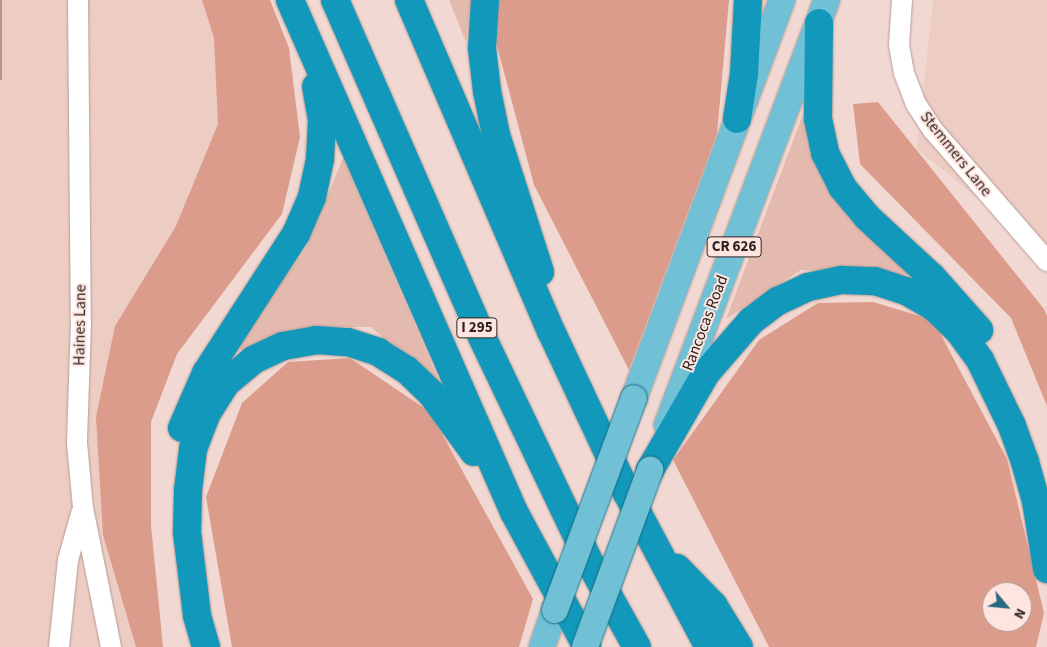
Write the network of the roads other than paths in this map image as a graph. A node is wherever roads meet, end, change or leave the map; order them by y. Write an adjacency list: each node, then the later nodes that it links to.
1 (78, 0): 16 (lane, Haines Lane)
2 (290, 0): 10 (highway)
3 (335, 0): 26 (highway, I 295)
4 (410, 0): 13 (highway)
5 (485, 0): 13 (highway)
6 (748, 0): 11 (highway)
7 (782, 0): 11 (main road, CR 626)
8 (902, 0): 12 (lane, Stemmers Lane)
9 (823, 12): 14 (main road, Rancocas Road / CR 626); 15 (highway)
10 (306, 39): 17 (highway); 22 (highway)
11 (737, 119): 24 (main road, CR 626, bridge)
12 (1047, 260)
13 (552, 333): 18 (highway)
14 (650, 470): 19 (highway); 25 (main road, Rancocas Road / CR 626, bridge)
15 (1047, 475)
16 (83, 508): 20 (lane); 21 (lane, Haines Lane)
17 (514, 512): 23 (highway); 25 (highway)
18 (657, 549): 27 (highway); 28 (highway)
19 (1047, 569)
20 (59, 647)
21 (111, 647)
22 (189, 647)
23 (206, 647)
24 (542, 647)
25 (586, 647)
26 (637, 647)
27 (709, 647)
28 (739, 647)

